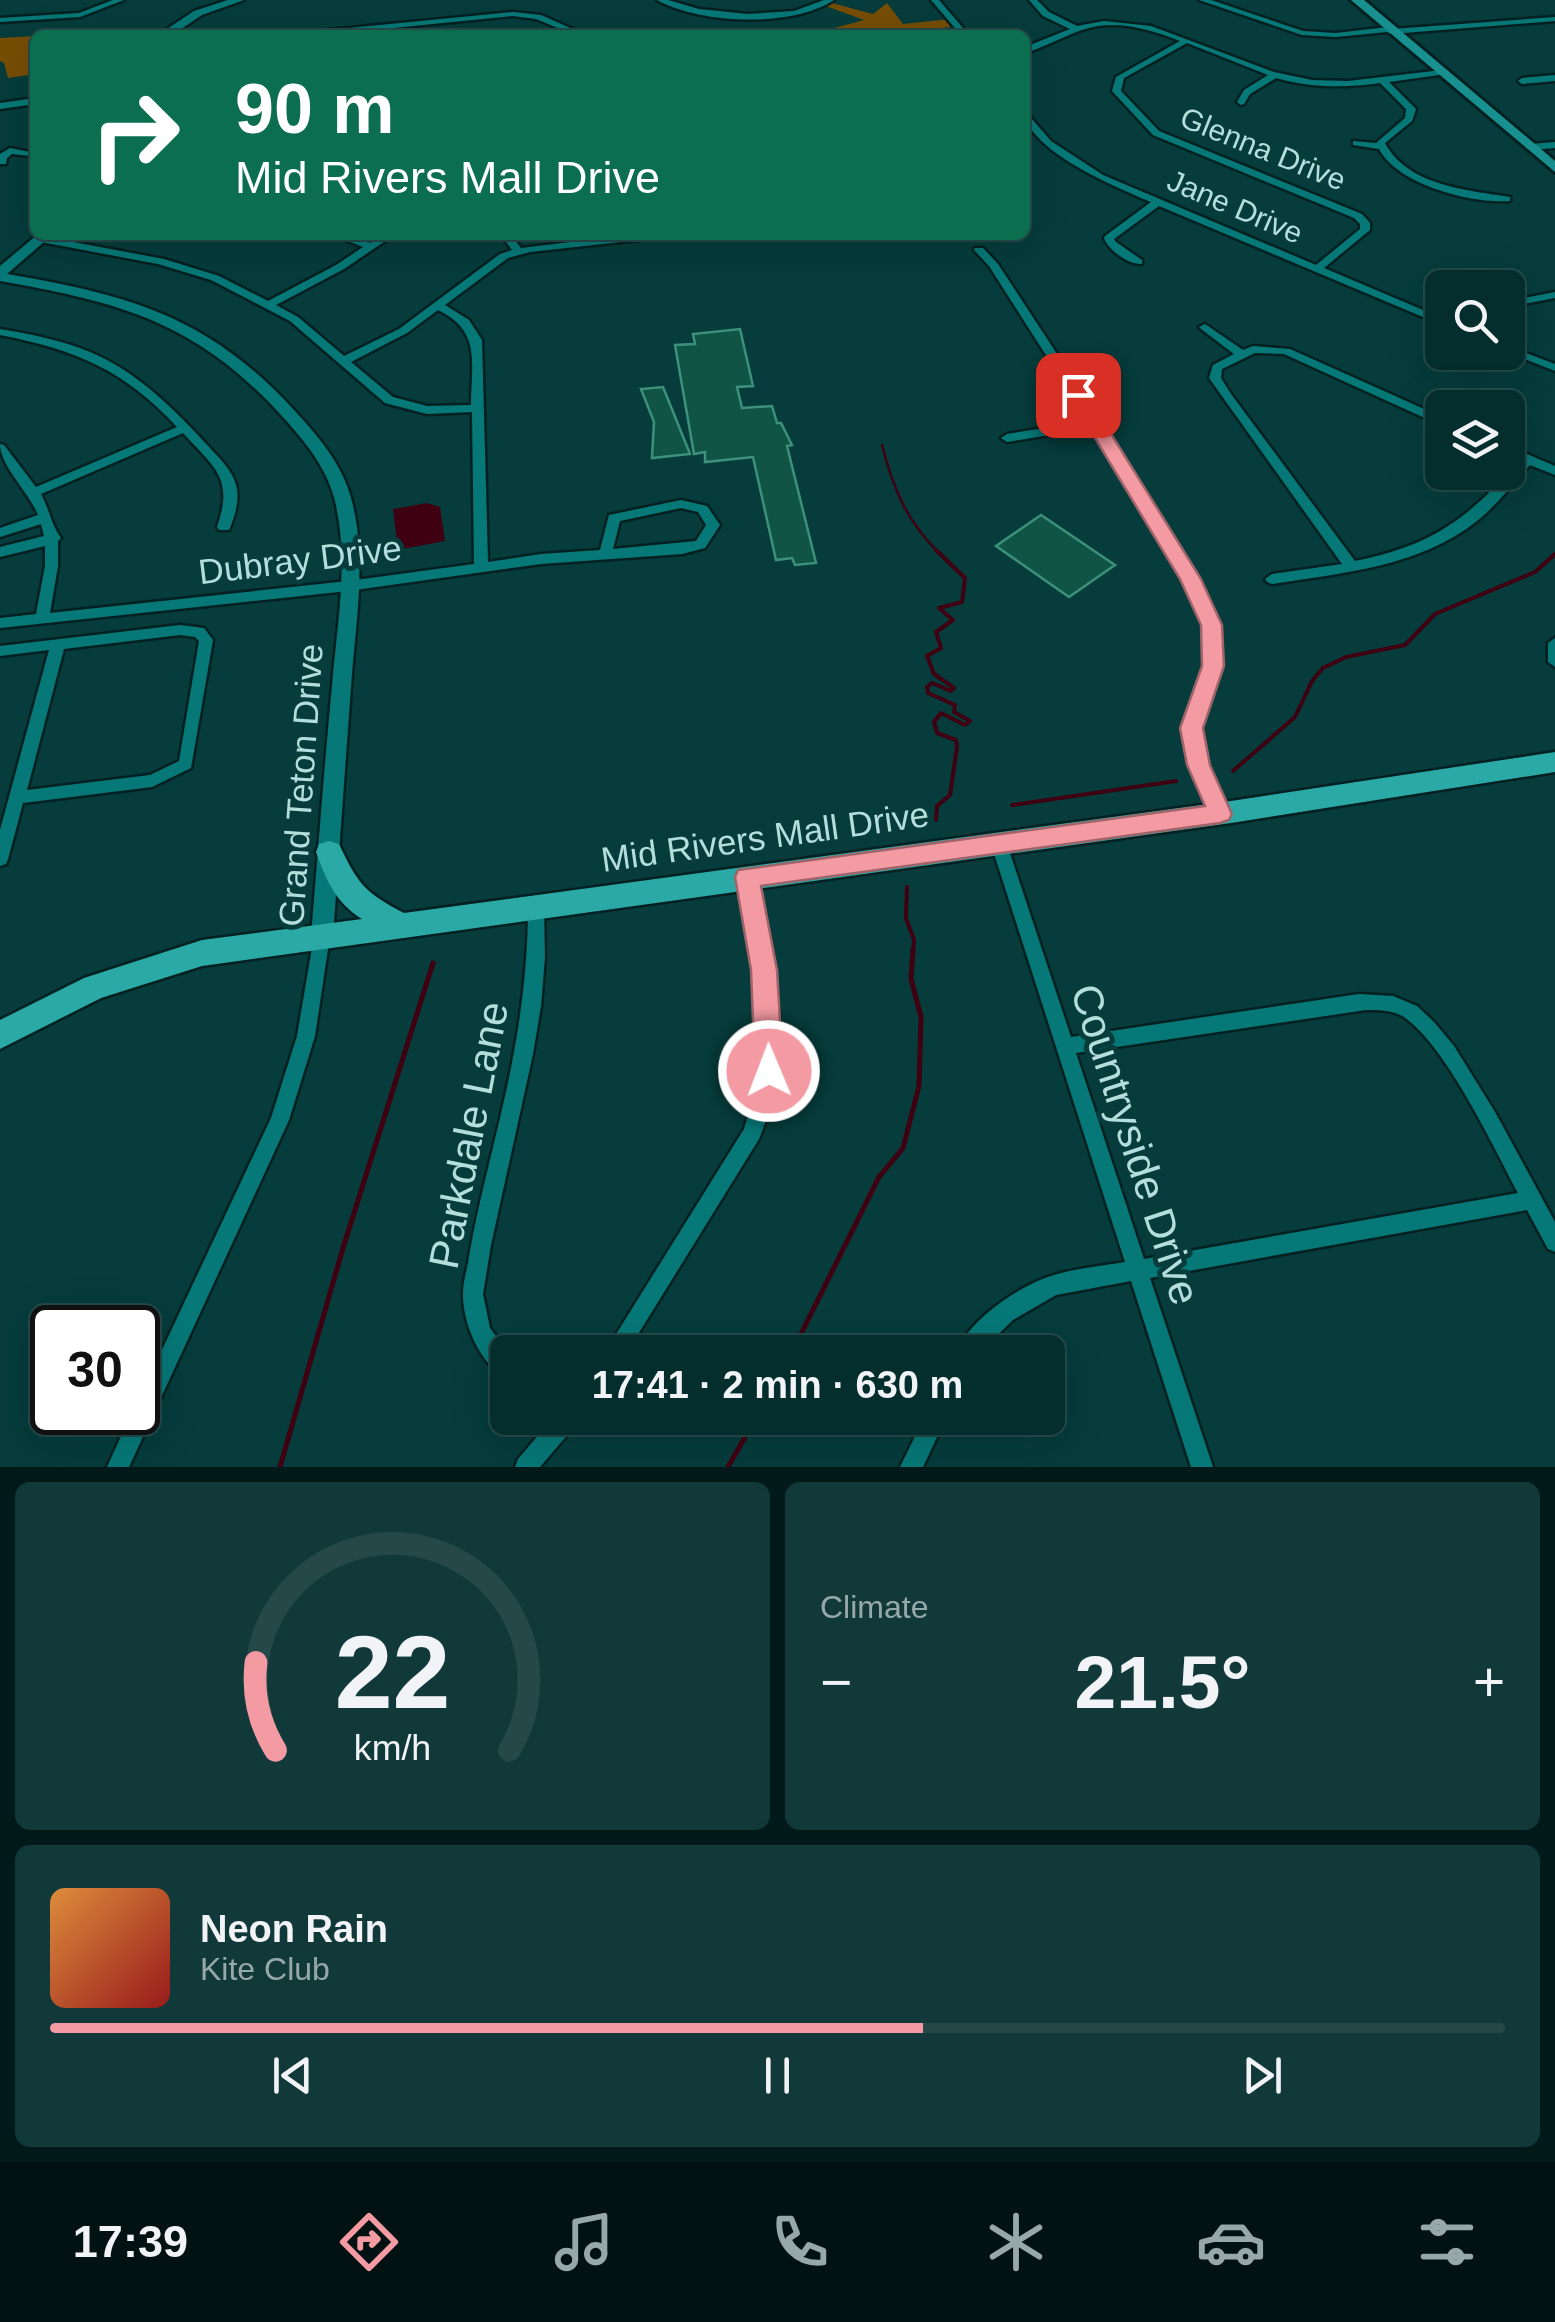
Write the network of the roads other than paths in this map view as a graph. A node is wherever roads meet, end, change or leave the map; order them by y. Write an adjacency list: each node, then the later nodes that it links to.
1 (120, 0): 11 (street)
2 (236, 0): 14 (street)
3 (830, 0): 8 (street)
4 (936, 0): 17 (street)
5 (1033, 0): 13 (street)
6 (1203, 0): 18 (street)
7 (1357, 0): 18 (main road)
8 (668, 1)
9 (1445, 19): 12 (street)
10 (1555, 19): 12 (street)
11 (0, 20)
12 (1454, 26): 18 (street); 19 (street)
13 (1075, 28): 20 (street); 21 (street)
14 (172, 30)
15 (349, 30): 16 (street)
16 (570, 30)
17 (961, 30)
18 (1393, 31): 22 (main road)
19 (1463, 34)
20 (1184, 42): 23 (street); 50 (street, Glenna Drive)
21 (1030, 48)
22 (1439, 72): 25 (street); 34 (main road)
23 (1274, 75): 25 (street); 28 (street)
24 (1555, 78): 26 (street)
25 (1381, 79): 32 (street)
26 (1522, 80)
27 (30, 102): 29 (street)
28 (1241, 102)
29 (0, 106)
30 (1030, 120): 39 (street, Jane Drive)
31 (1356, 144): 32 (street)
32 (1381, 146): 38 (street)
33 (1555, 147): 34 (street)
34 (1533, 150): 37 (main road)
35 (30, 153): 36 (street)
36 (1, 163)
37 (1555, 168)
38 (1507, 199)
39 (1158, 202): 49 (street); 50 (street, Jane Drive)
40 (40, 240): 51 (street)
41 (57, 240): 54 (street)
42 (352, 240): 46 (street)
43 (381, 240): 46 (street)
44 (510, 240): 48 (street)
45 (616, 240): 48 (street)
46 (372, 247): 54 (street)
47 (979, 250): 65 (street)
48 (518, 252): 55 (street)
49 (1138, 262)
50 (1317, 269): 56 (street, Jane Drive)
51 (0, 275): 82 (street, Grand Teton Drive)
52 (1555, 294): 53 (street)
53 (1525, 300)
54 (270, 304): 61 (street)
55 (436, 305): 61 (street); 63 (street)
56 (1425, 315)
57 (1205, 327): 59 (street)
58 (0, 332): 66 (street)
59 (1242, 354): 64 (street); 79 (street)
60 (1525, 356): 62 (street)
61 (343, 361): 63 (street)
62 (1555, 368)
63 (478, 408): 80 (street)
64 (1425, 413)
65 (1096, 424): 67 (street); 93 (street)
66 (185, 428): 72 (street); 74 (street)
67 (1008, 438)
68 (0, 448): 72 (street)
69 (1525, 458): 70 (street)
70 (1528, 459): 71 (street); 79 (street)
71 (1555, 471)
72 (32, 492): 73 (street)
73 (48, 517): 75 (street); 76 (street)
74 (224, 526)
75 (0, 533)
76 (54, 538): 77 (street); 84 (street)
77 (0, 552)
78 (606, 553): 78 (street, Dubray Drive); 80 (street, Dubray Drive)
79 (1351, 566): 81 (street)
80 (481, 568): 82 (street, Dubray Drive)
81 (1272, 578)
82 (348, 586): 83 (street, Dubray Drive); 95 (street, Grand Teton Drive)
83 (140, 608): 84 (street, Dubray Drive); 86 (street)
84 (42, 618): 85 (street, Dubray Drive)
85 (0, 623)
86 (134, 636): 88 (street); 92 (street)
87 (1555, 643): 90 (street)
88 (58, 644): 89 (street); 92 (street)
89 (0, 651)
90 (1555, 662)
91 (1555, 762): 93 (main road, Mid Rivers Mall Drive)
92 (17, 797): 96 (street)
93 (1220, 814): 94 (main road, Mid Rivers Mall Drive)
94 (999, 844): 97 (main road, Mid Rivers Mall Drive); 102 (street, Countryside Drive)
95 (328, 852): 99 (main road); 100 (street, Grand Teton Drive)
96 (0, 859)
97 (747, 877): 98 (main road, Mid Rivers Mall Drive); 106 (street)
98 (536, 906): 99 (main road, Mid Rivers Mall Drive); 108 (street, Parkdale Lane)
99 (400, 925): 100 (main road, Mid Rivers Mall Drive)
100 (322, 936): 101 (main road, Mid Rivers Mall Drive); 111 (street, Grand Teton Drive)
101 (0, 1035)
102 (1064, 1046): 103 (street); 105 (street, Countryside Drive)
103 (1531, 1200): 104 (street); 105 (street)
104 (1555, 1242)
105 (1136, 1267): 107 (street); 114 (street, Countryside Drive)
106 (627, 1335)
107 (981, 1335)
108 (490, 1351)
109 (550, 1435): 112 (street)
110 (927, 1435): 113 (street)
111 (118, 1467)
112 (526, 1467)
113 (911, 1467)
114 (1202, 1467)

